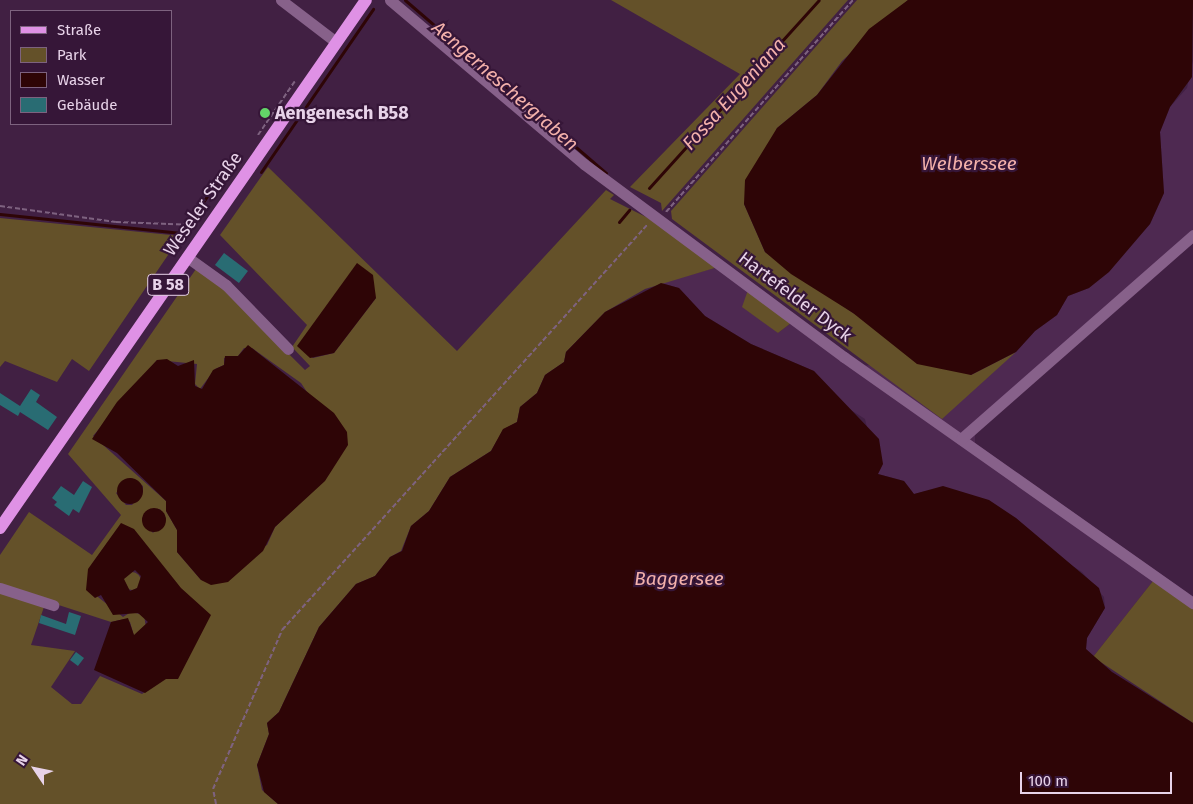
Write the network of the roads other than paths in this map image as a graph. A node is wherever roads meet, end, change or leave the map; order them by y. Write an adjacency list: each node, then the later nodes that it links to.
1 (281, 0): 4 (street)
2 (366, 0): 4 (main road, Weseler Straße / B 58)
3 (390, 0): 8 (street, Hartefelder Dyck)
4 (336, 42): 6 (main road, Weseler Straße / B 58)
5 (1193, 235): 8 (street)
6 (187, 257): 7 (street); 9 (main road, Weseler Straße / B 58)
7 (288, 349)
8 (961, 439): 11 (street, Hartefelder Dyck)
9 (0, 528)
10 (0, 588): 12 (street)
11 (1193, 603)
12 (52, 605)

